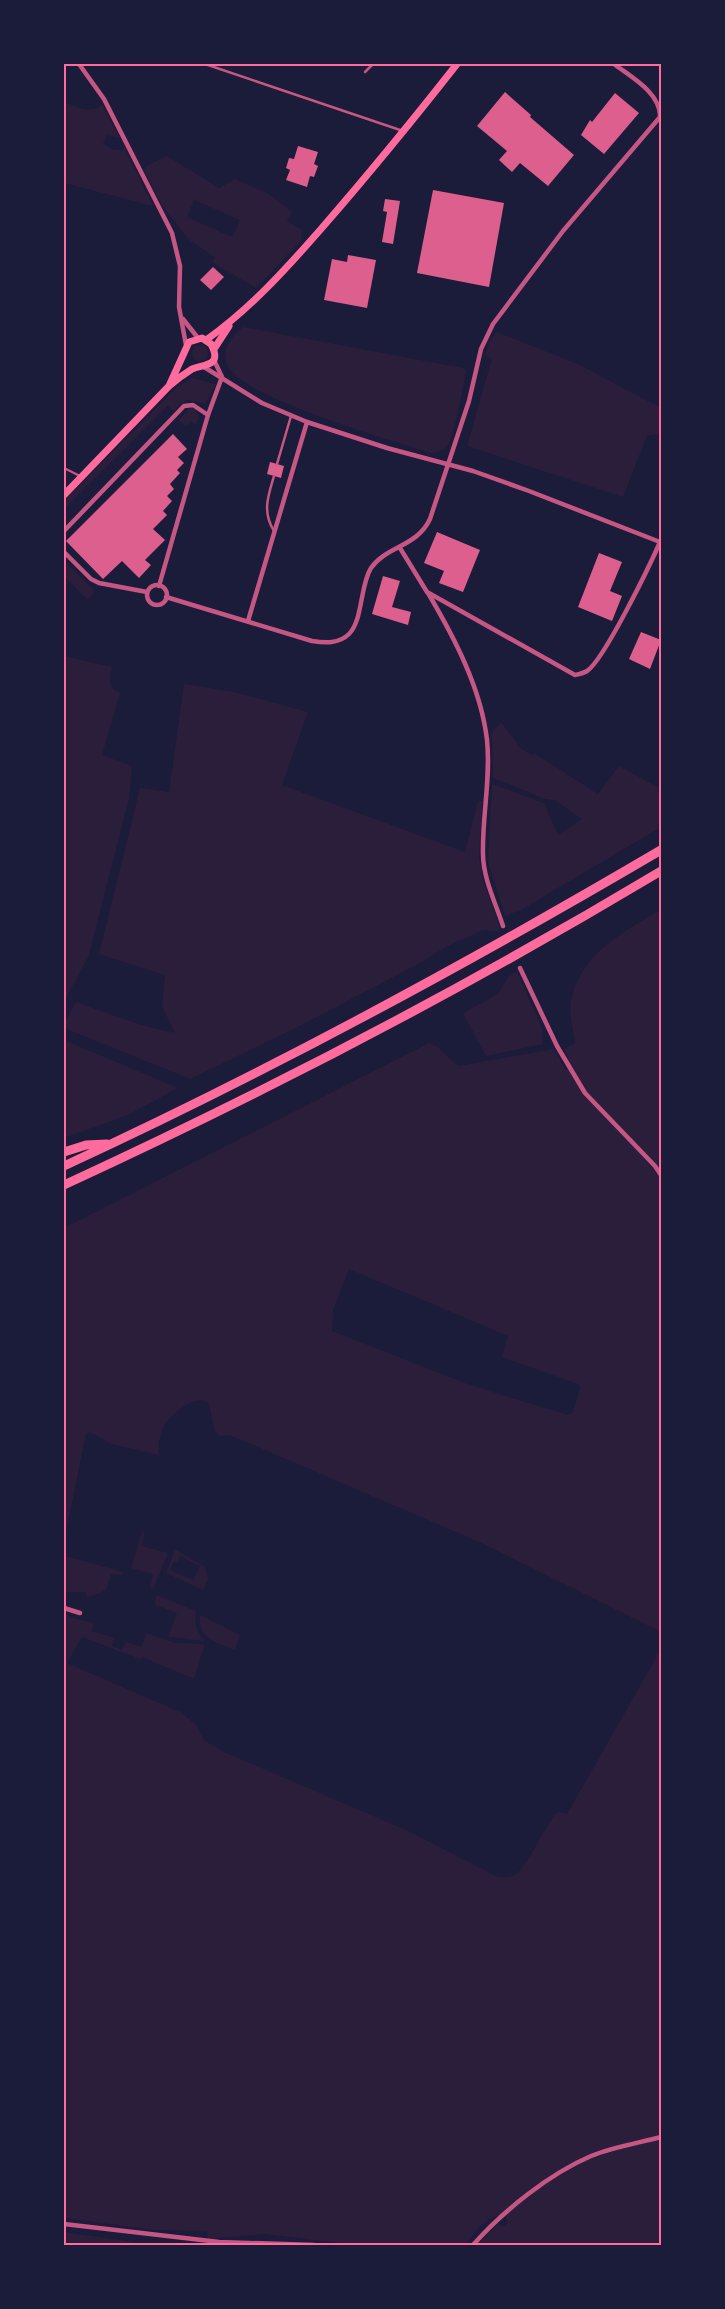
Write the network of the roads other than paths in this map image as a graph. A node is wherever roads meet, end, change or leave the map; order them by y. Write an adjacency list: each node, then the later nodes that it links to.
1 (80, 64): 8 (street)
2 (205, 64): 7 (lane)
3 (373, 64): 6 (lane)
4 (457, 64): 7 (main road)
5 (614, 64): 24 (street)
6 (365, 72)
7 (405, 131): 9 (main road)
8 (182, 318): 10 (street); 12 (street)
9 (232, 322): 11 (main road); 13 (main road)
10 (198, 338): 11 (main road); 12 (main road)
11 (206, 340): 13 (main road)
12 (186, 345): 14 (main road)
13 (214, 349): 15 (main road)
14 (184, 354): 17 (main road); 19 (main road)
15 (213, 358): 16 (main road); 18 (street)
16 (204, 367): 17 (main road); 18 (street)
17 (196, 368): 19 (main road)
18 (222, 377): 20 (street); 21 (street)
19 (169, 386): 27 (main road)
20 (208, 415): 29 (street); 33 (street)
21 (292, 416): 22 (street); 23 (lane)
22 (306, 422): 24 (street); 30 (street)
23 (277, 464)
24 (450, 465): 31 (street); 35 (street)
25 (64, 468): 27 (lane)
26 (274, 476): 30 (lane)
27 (81, 477): 28 (main road)
28 (64, 495)
29 (64, 531)
30 (274, 531): 37 (street)
31 (400, 548): 35 (street); 37 (street)
32 (64, 552): 34 (street)
33 (159, 586): 34 (street); 36 (street)
34 (147, 592): 36 (street)
35 (428, 592): 40 (street)
36 (166, 598): 37 (street)
37 (248, 622)
38 (661, 850): 42 (highway)
39 (661, 871): 46 (highway)
40 (504, 926)
41 (520, 968): 45 (street)
42 (112, 1144): 43 (highway); 44 (highway)
43 (64, 1152)
44 (64, 1166)
45 (661, 1175)
46 (64, 1185)
47 (64, 1608): 48 (street)
48 (80, 1613)
49 (661, 2137): 53 (street)
50 (64, 2224): 51 (street)
51 (217, 2243): 52 (street)
52 (314, 2245)
53 (473, 2245)

